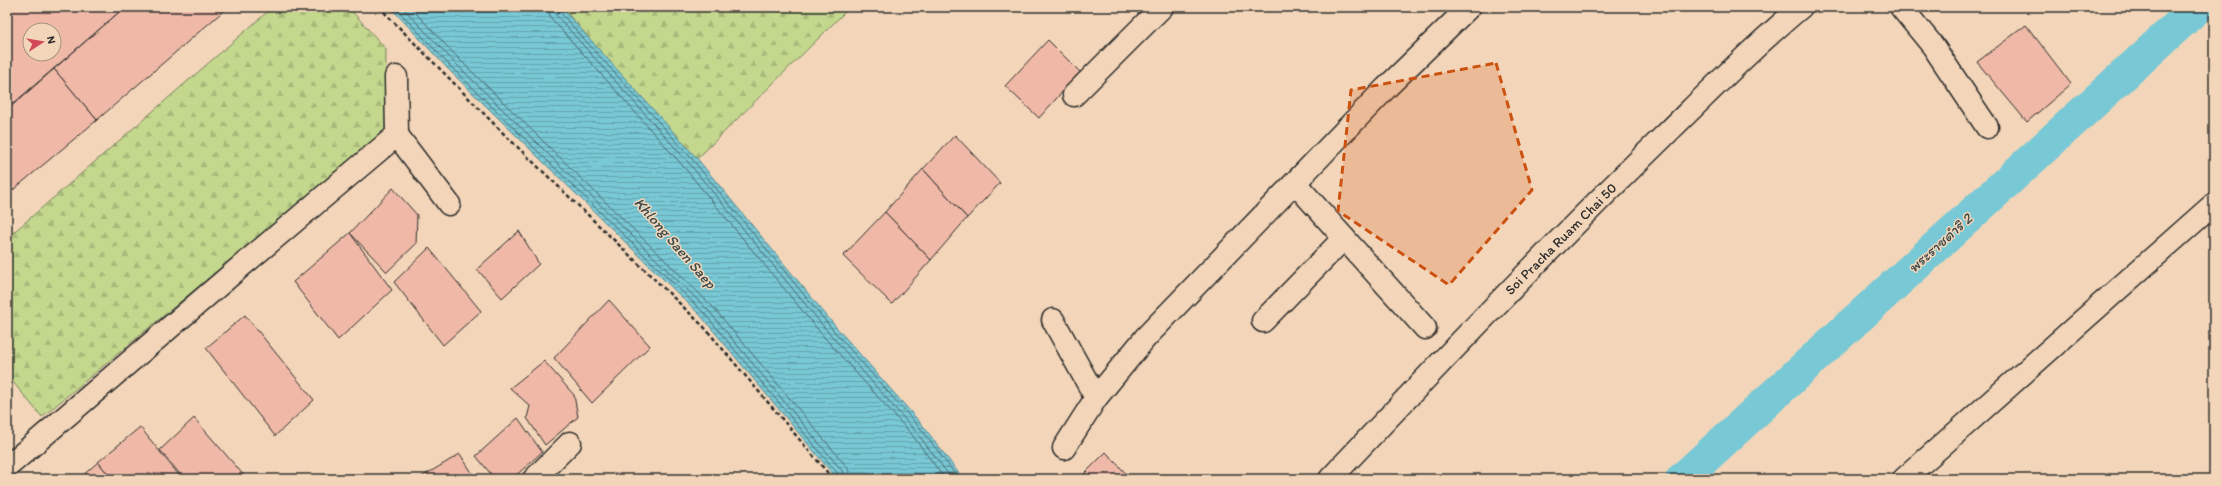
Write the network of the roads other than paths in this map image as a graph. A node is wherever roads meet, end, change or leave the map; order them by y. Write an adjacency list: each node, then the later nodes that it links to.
1 (1162, 7): 6 (street)
2 (1469, 7): 9 (street)
3 (1801, 7): 21 (street, Soi Pracha Ruam Chai 50)
4 (1901, 7): 7 (street)
5 (396, 77): 8 (street)
6 (1074, 95)
7 (1988, 127)
8 (397, 135): 10 (street); 19 (street)
9 (1295, 183): 12 (street); 16 (street)
10 (449, 204)
11 (2214, 204): 22 (street)
12 (1344, 238): 14 (street); 15 (street)
13 (1053, 320): 16 (street)
14 (1263, 321)
15 (1425, 328)
16 (1096, 398): 18 (street)
17 (570, 443): 20 (street)
18 (1064, 448)
19 (7, 467)
20 (534, 479)
21 (1330, 479)
22 (1904, 479)

